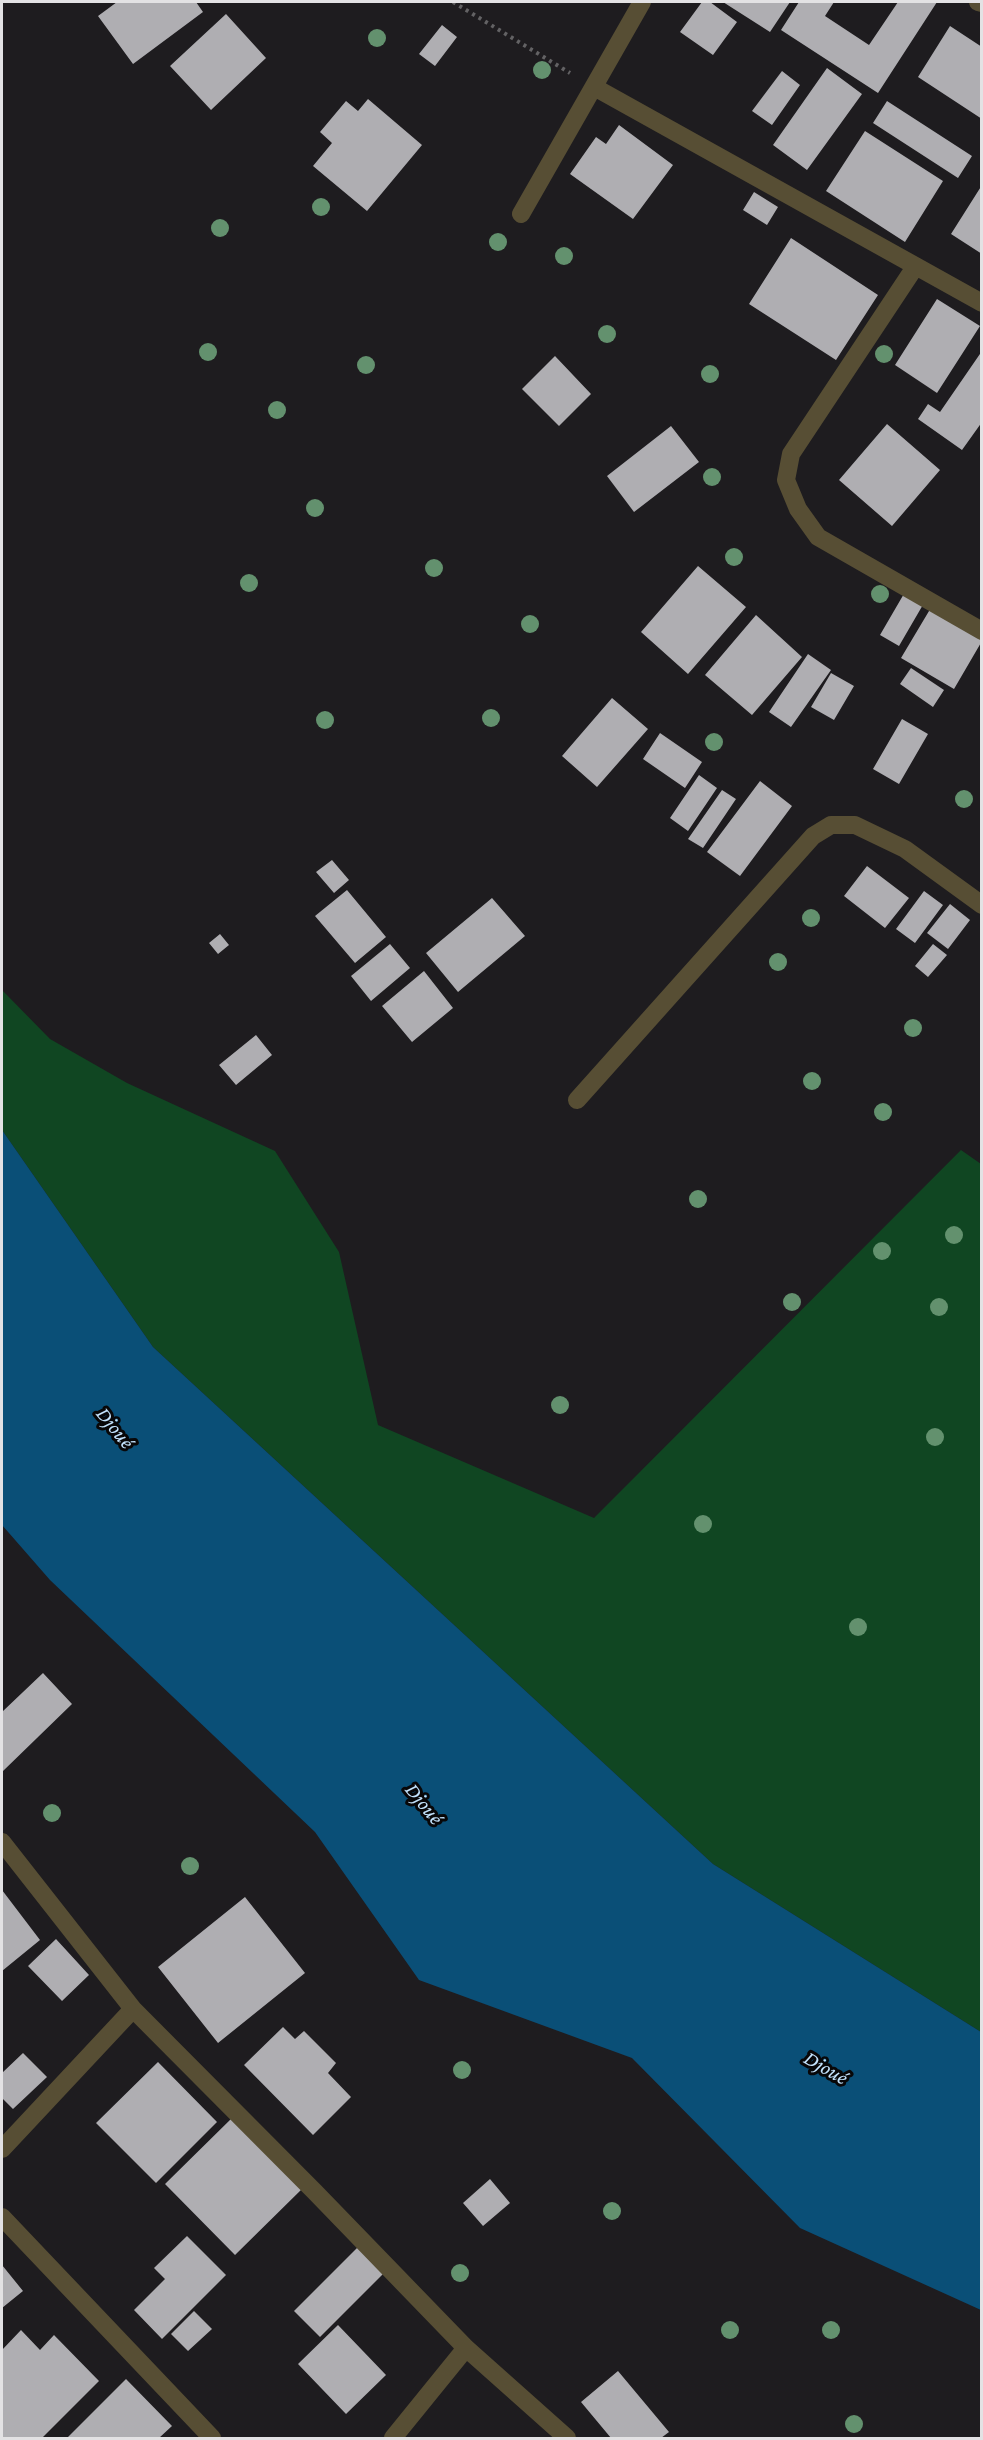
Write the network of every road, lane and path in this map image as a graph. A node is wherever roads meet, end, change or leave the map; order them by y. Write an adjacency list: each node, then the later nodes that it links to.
1 (453, 2): 3 (path)
2 (642, 2): 3 (street)
3 (594, 87): 4 (street); 5 (street)
4 (521, 214)
5 (915, 267): 6 (street); 7 (street)
6 (981, 303)
7 (981, 631)
8 (981, 905): 9 (street)
9 (577, 1100)
10 (2, 1842): 11 (street)
11 (133, 2009): 12 (street); 14 (street)
12 (2, 2149)
13 (2, 2217): 15 (street)
14 (466, 2348): 16 (street); 17 (street)
15 (212, 2439)
16 (393, 2439)
17 (567, 2439)

